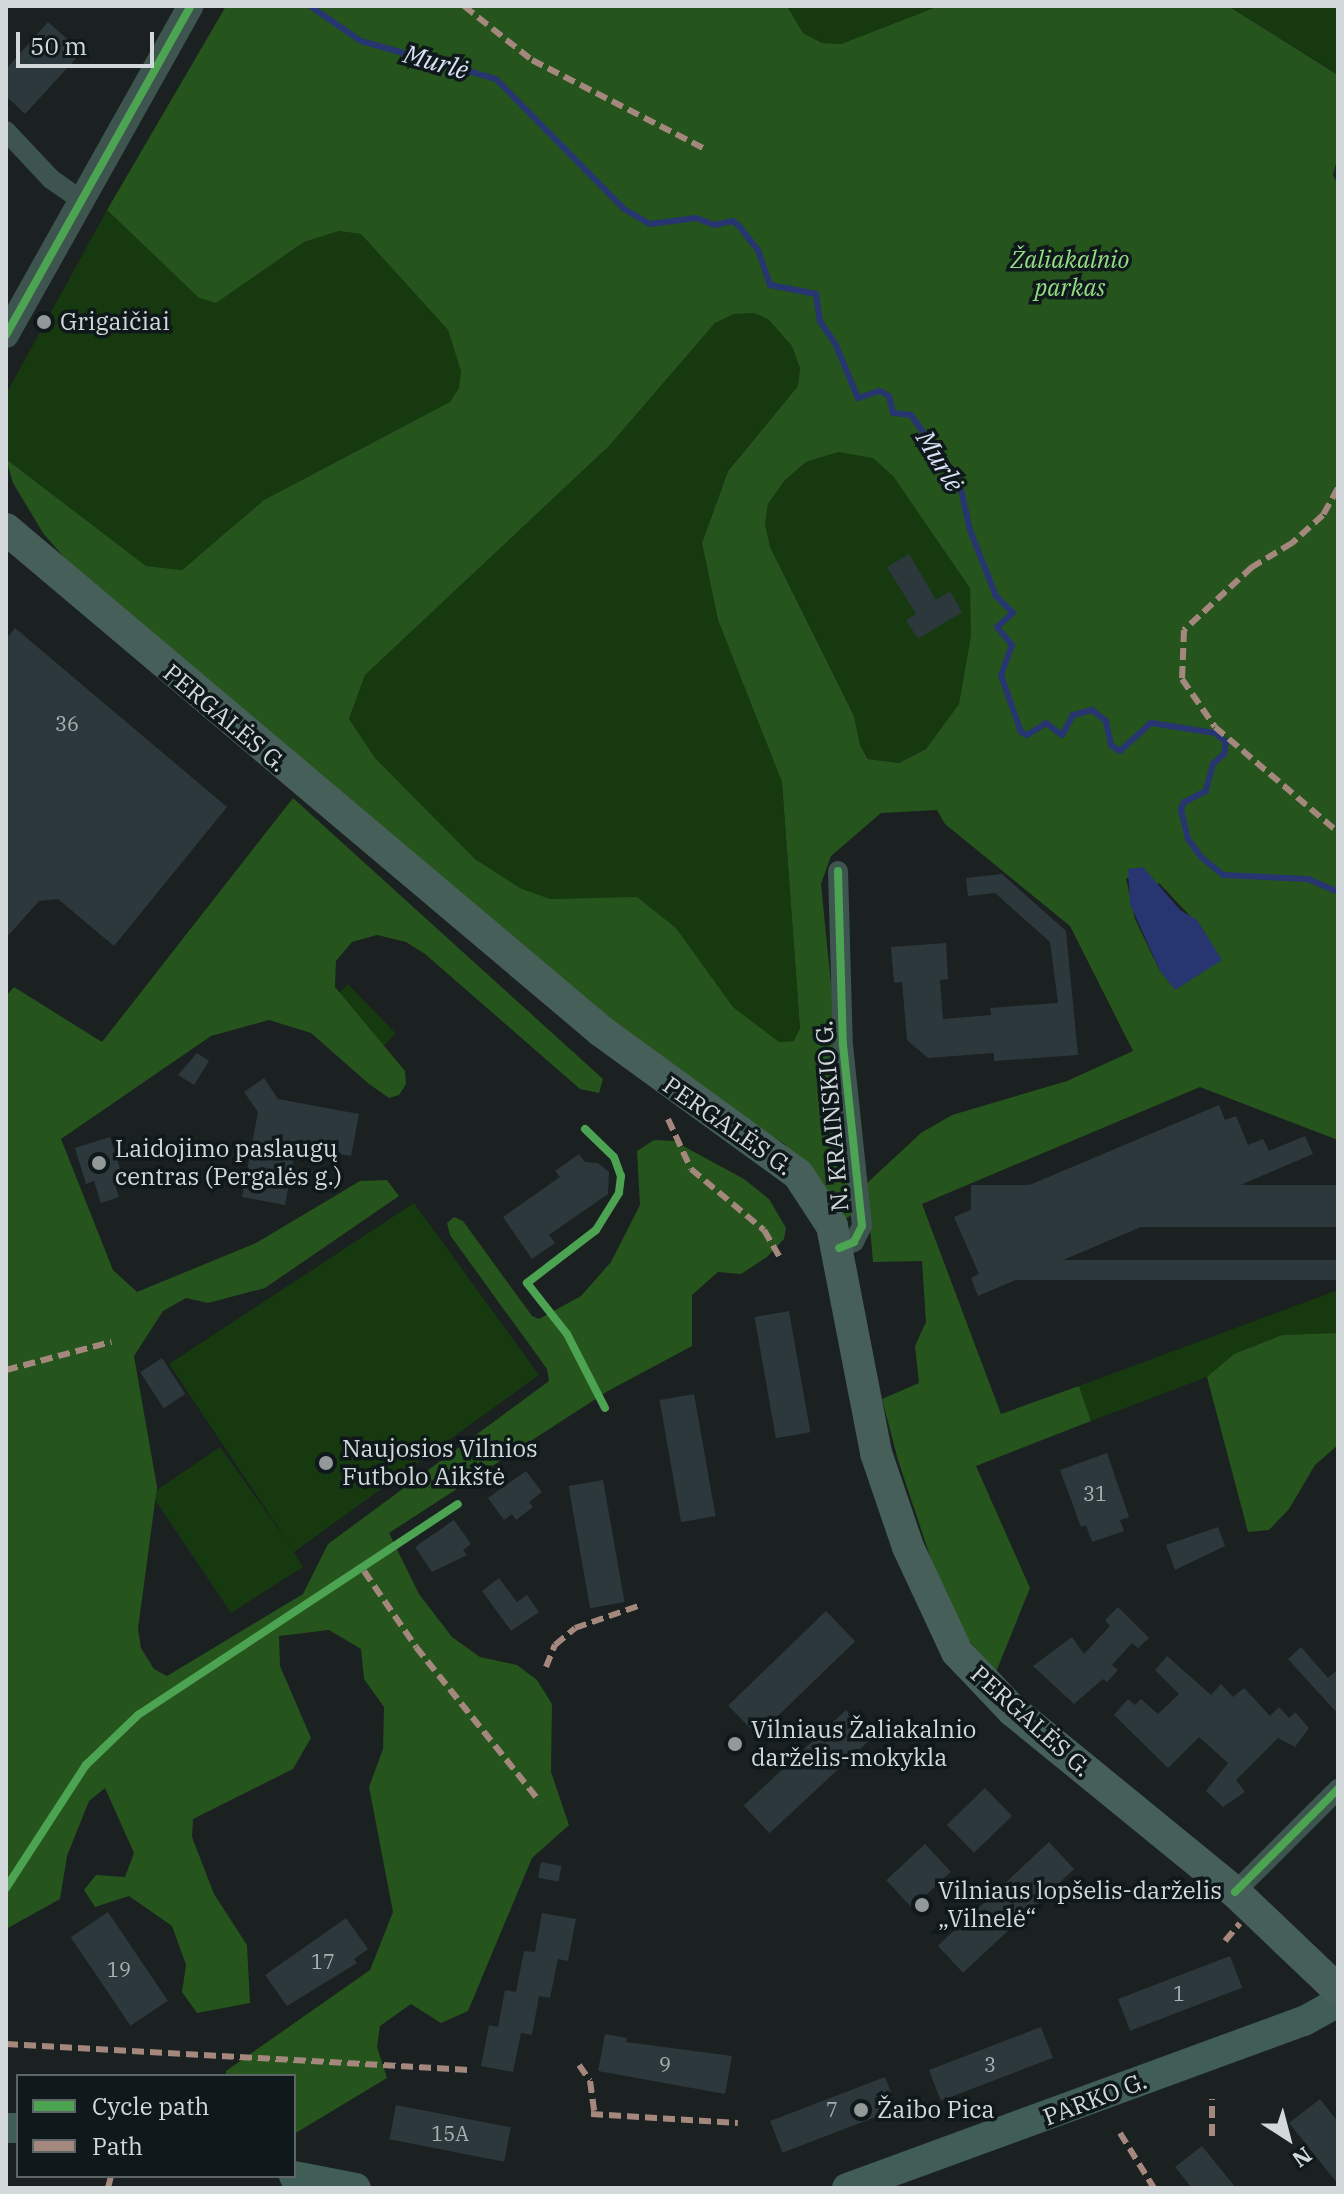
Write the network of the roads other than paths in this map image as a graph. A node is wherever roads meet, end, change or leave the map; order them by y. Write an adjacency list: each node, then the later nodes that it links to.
1 (191, 6): 3 (street)
2 (6, 131): 3 (street)
3 (80, 199): 4 (street)
4 (9, 333)
5 (12, 532): 7 (main road, PERGALĖS G.)
6 (838, 871): 7 (street, N. KRAINSKIO G.)
7 (839, 1248): 9 (main road, PERGALĖS G.)
8 (1338, 1789): 9 (street)
9 (1235, 1892): 10 (main road, PERGALĖS G.)
10 (1338, 1990)
11 (1338, 2002): 14 (main road, PARKO G.)
12 (296, 2176): 13 (main road)
13 (356, 2188)
14 (847, 2188)

